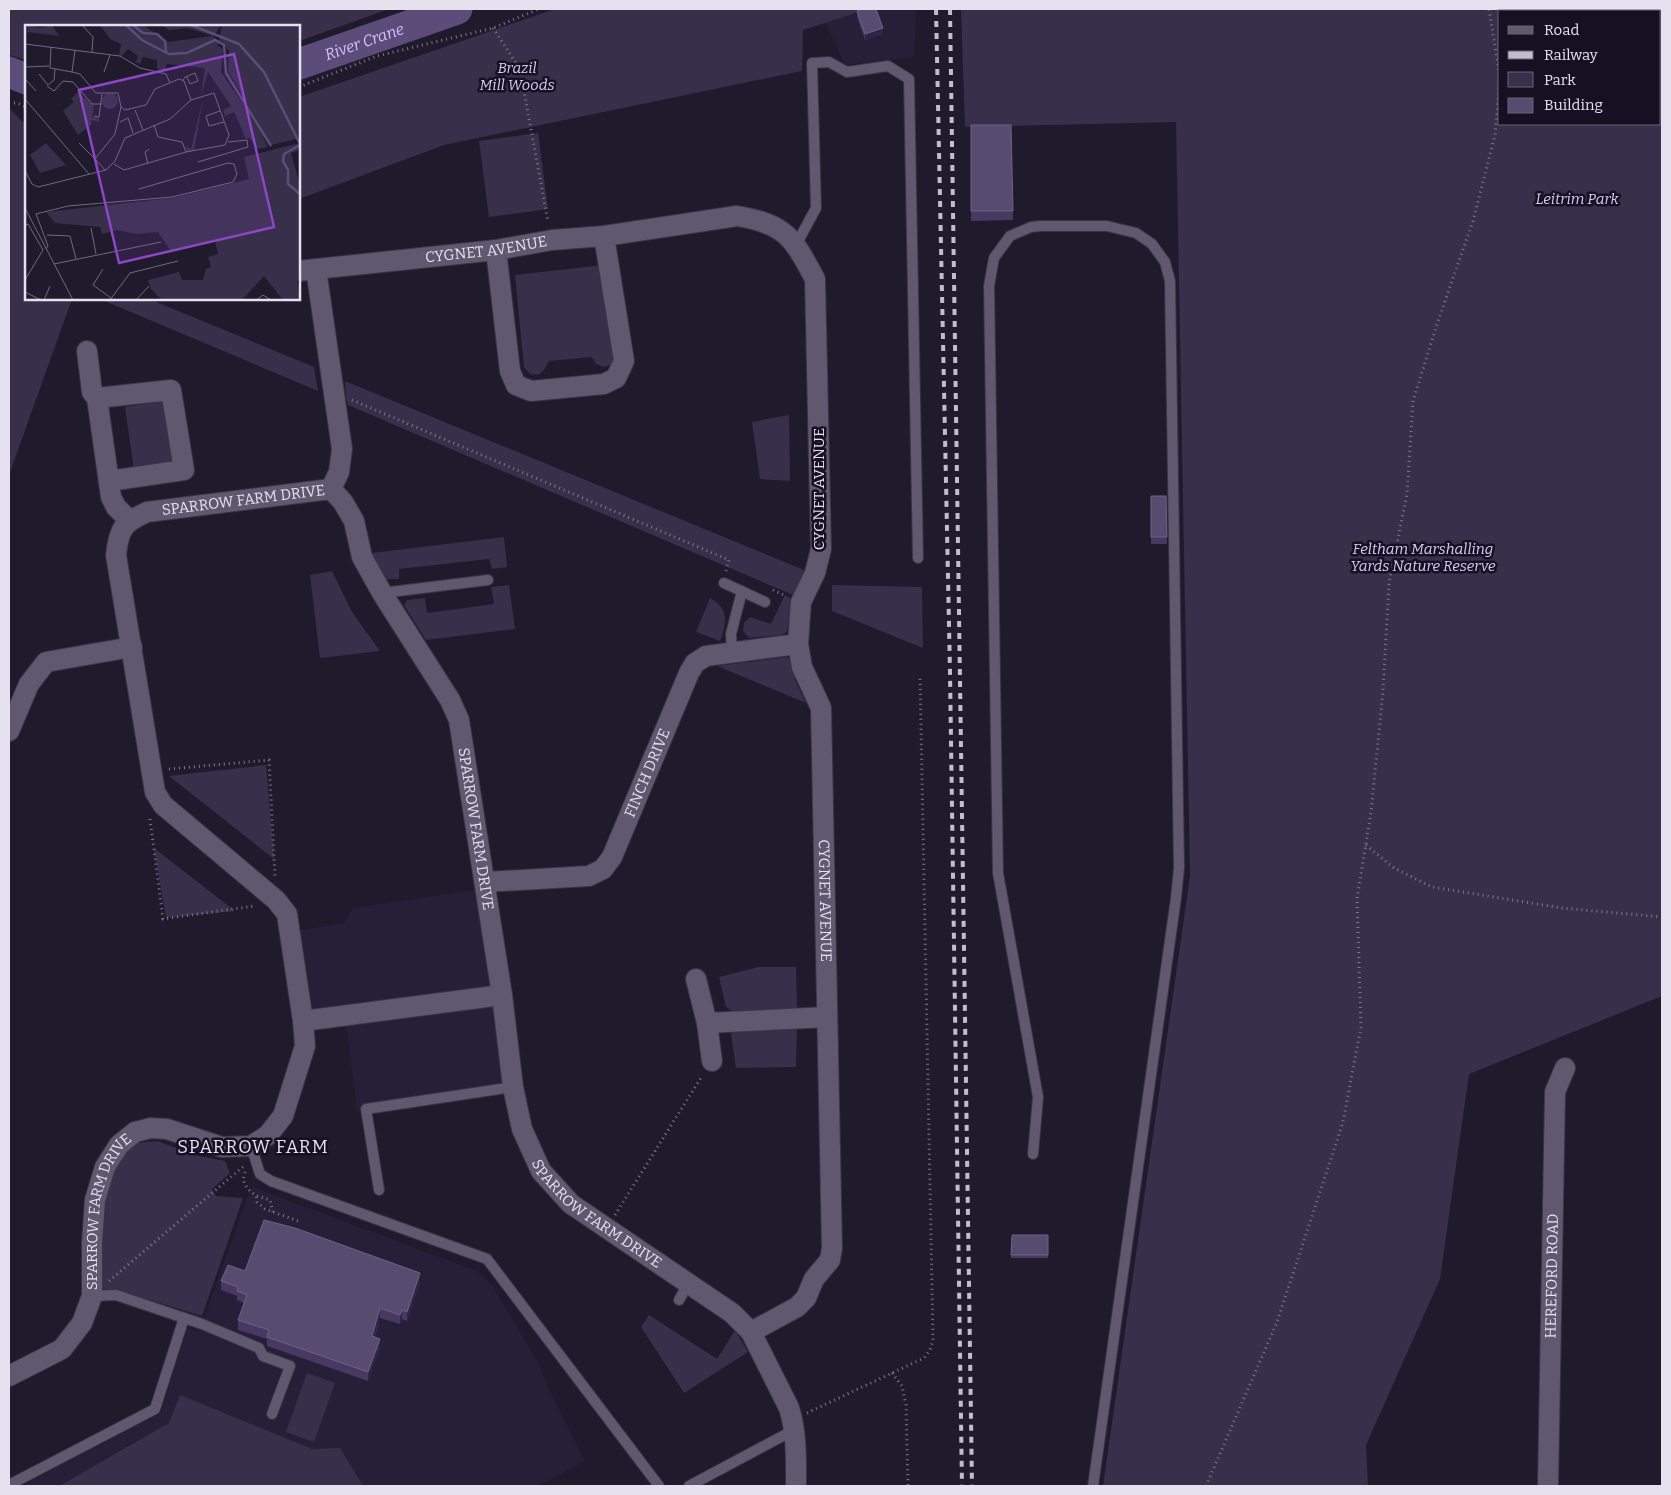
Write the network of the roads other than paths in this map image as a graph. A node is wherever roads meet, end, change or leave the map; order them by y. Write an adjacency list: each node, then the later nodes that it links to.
1 (604, 236): 2 (street, CYGNET AVENUE); 3 (street, CYGNET AVENUE); 3 (street)
2 (796, 245): 10 (lane); 16 (street, CYGNET AVENUE)
3 (496, 250): 4 (street, CYGNET AVENUE)
4 (308, 270): 8 (street, CYGNET AVENUE)
5 (88, 351): 6 (street)
6 (97, 398): 7 (street); 7 (street)
7 (109, 480): 9 (street)
8 (331, 489): 9 (street, SPARROW FARM DRIVE); 14 (street, SPARROW FARM DRIVE)
9 (129, 520): 17 (street)
10 (918, 558)
11 (488, 580): 14 (lane)
12 (724, 583): 13 (lane)
13 (742, 591): 15 (lane); 18 (lane)
14 (382, 593): 20 (street, SPARROW FARM DRIVE)
15 (765, 602)
16 (798, 644): 18 (street, FINCH DRIVE); 23 (street, CYGNET AVENUE)
17 (132, 647): 19 (street); 24 (street)
18 (732, 653): 20 (street, FINCH DRIVE)
19 (9, 731)
20 (485, 882): 22 (street, SPARROW FARM DRIVE)
21 (696, 979): 25 (street)
22 (502, 995): 24 (street); 28 (street, SPARROW FARM DRIVE)
23 (827, 1017): 25 (street); 34 (street, CYGNET AVENUE)
24 (303, 1021): 29 (street)
25 (707, 1023): 26 (street)
26 (712, 1061)
27 (1565, 1068): 43 (street, HEREFORD ROAD)
28 (513, 1087): 31 (lane); 34 (street, SPARROW FARM DRIVE)
29 (251, 1146): 32 (street, SPARROW FARM DRIVE); 39 (lane)
30 (1033, 1154): 42 (lane)
31 (379, 1190)
32 (92, 1296): 33 (lane); 35 (street, SPARROW FARM DRIVE)
33 (184, 1318): 36 (lane); 38 (lane)
34 (751, 1332): 37 (street, SPARROW FARM DRIVE)
35 (9, 1376)
36 (272, 1414)
37 (793, 1425): 40 (lane); 41 (street, SPARROW FARM DRIVE)
38 (9, 1485)
39 (660, 1486)
40 (689, 1486)
41 (796, 1486)
42 (1093, 1486)
43 (1548, 1486)

